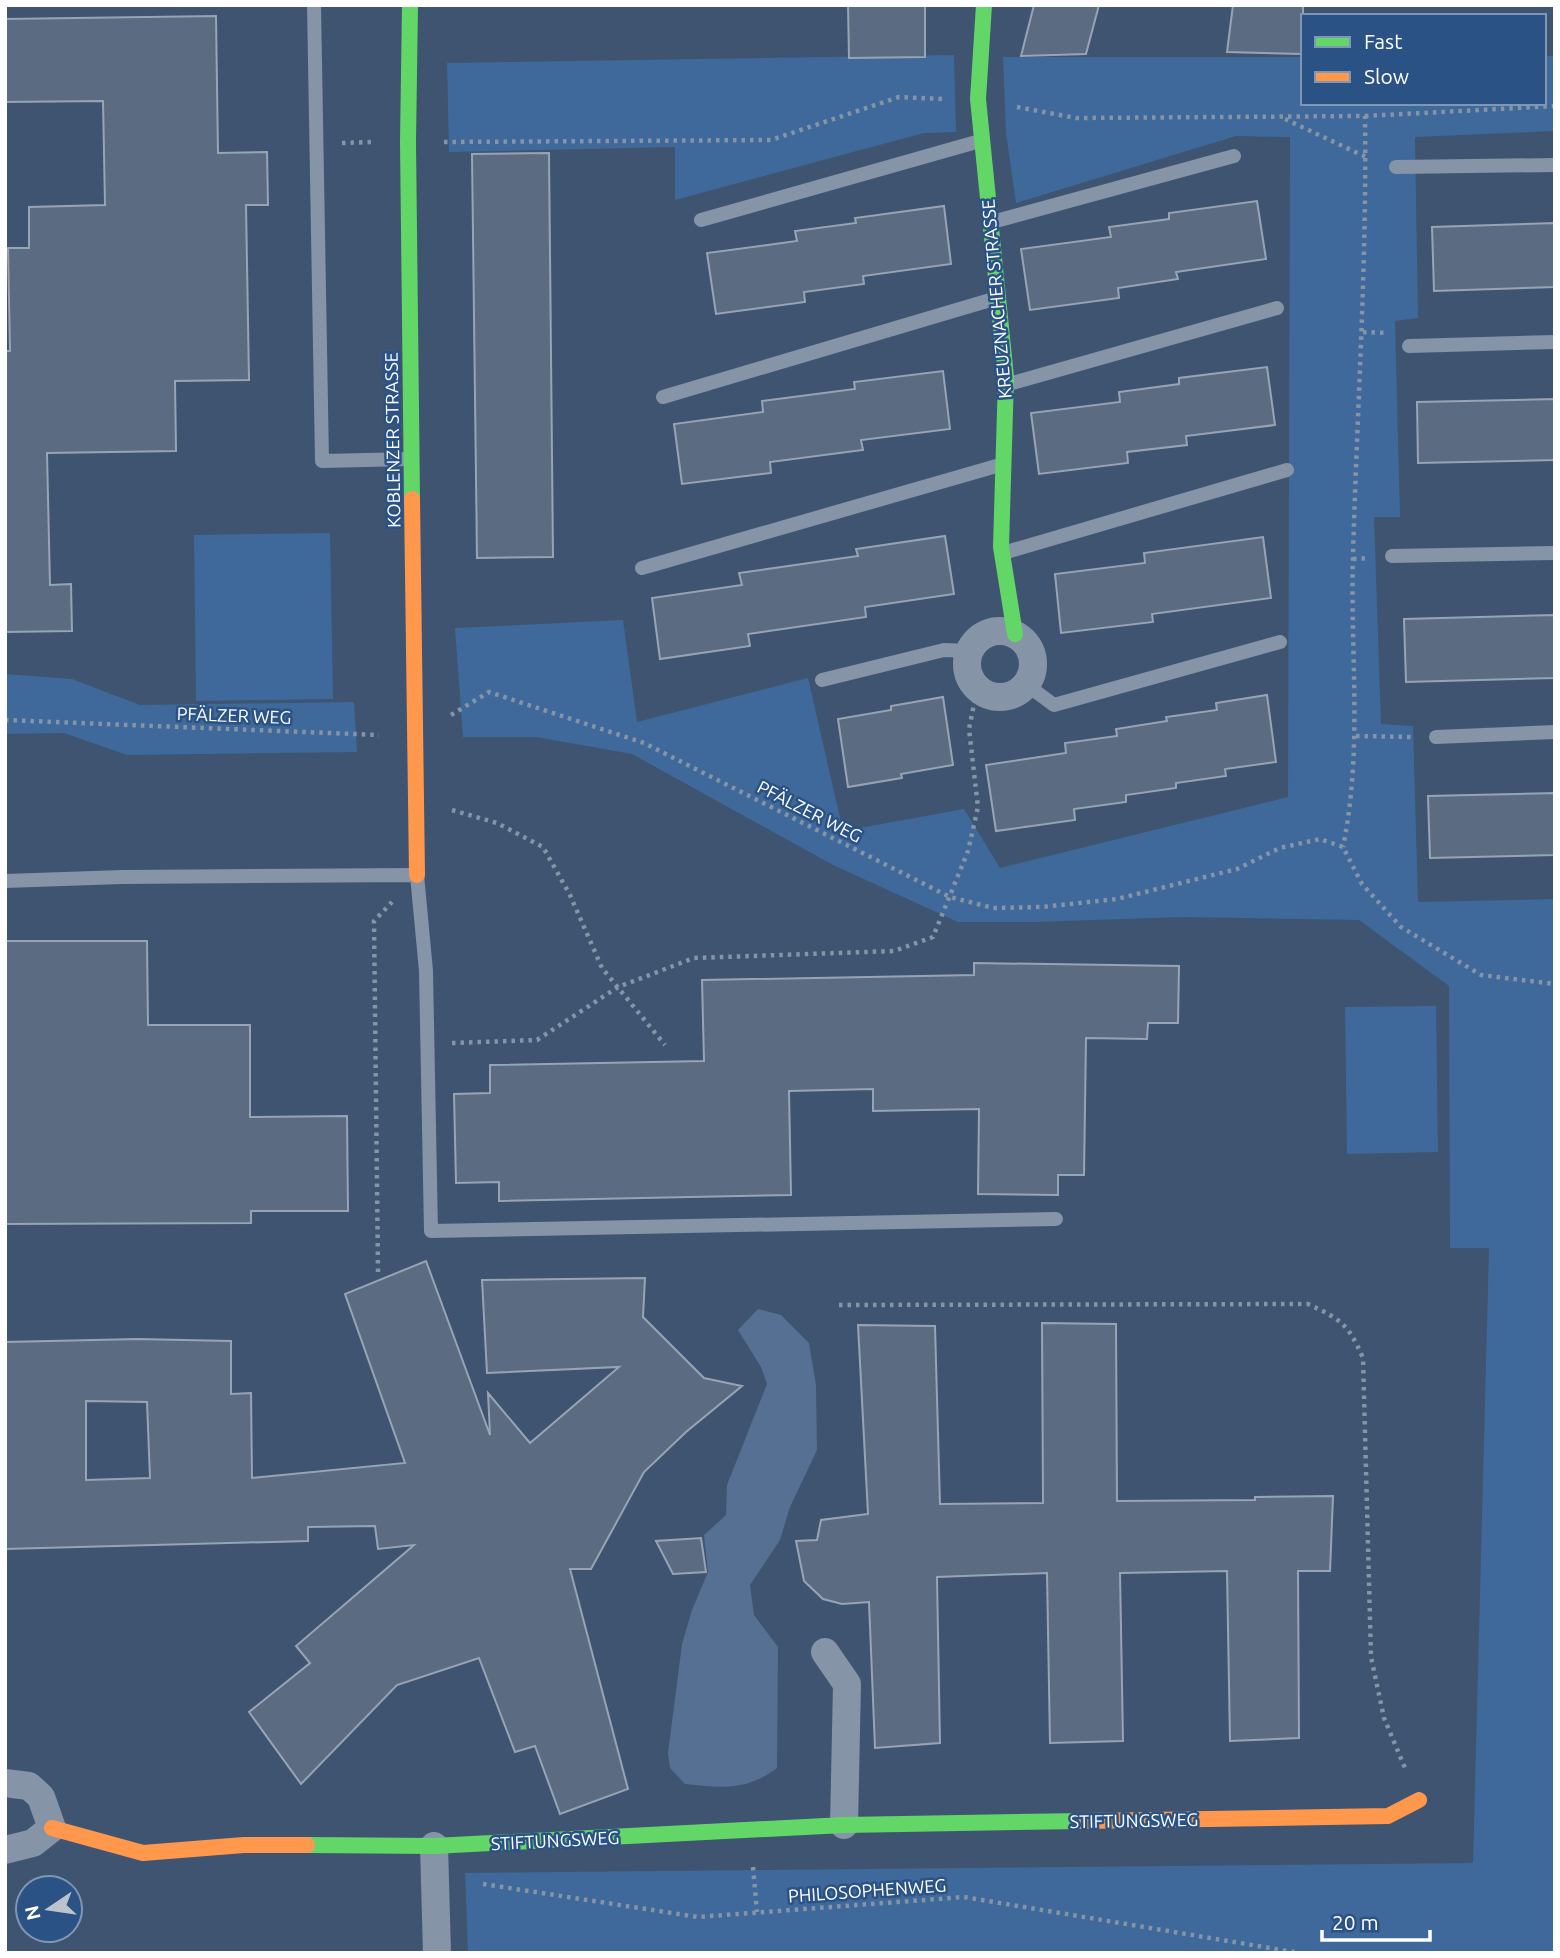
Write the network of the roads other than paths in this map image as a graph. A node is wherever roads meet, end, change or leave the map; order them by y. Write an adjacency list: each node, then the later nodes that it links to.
1 (314, 5): 16 (lane)
2 (410, 5): 16 (street, KOBLENZER STRASSE)
3 (984, 5): 4 (street, KREUZNACHER STRASSE)
4 (981, 141): 8 (lane); 9 (street, KREUZNACHER STRASSE)
5 (1234, 156): 9 (lane)
6 (1555, 165): 7 (lane)
7 (1396, 167)
8 (701, 220)
9 (990, 223): 10 (street, KREUZNACHER STRASSE)
10 (998, 298): 14 (street, KREUZNACHER STRASSE); 15 (lane)
11 (1277, 308): 14 (lane)
12 (1555, 342): 13 (lane)
13 (1409, 346)
14 (1006, 385): 17 (street, KREUZNACHER STRASSE)
15 (663, 397)
16 (411, 459): 30 (street, KOBLENZER STRASSE)
17 (1003, 464): 20 (street, KREUZNACHER STRASSE); 22 (lane)
18 (1287, 470): 20 (lane)
19 (1555, 553): 21 (lane)
20 (1003, 554): 23 (street, KREUZNACHER STRASSE)
21 (1392, 556)
22 (642, 568)
23 (1015, 634): 25 (street); 27 (street, KREUZNACHER STRASSE)
24 (1280, 642): 27 (lane)
25 (969, 650): 26 (lane); 27 (street)
26 (822, 680)
27 (1027, 685)
28 (1555, 732): 29 (lane)
29 (1436, 737)
30 (417, 875): 31 (lane); 32 (lane)
31 (5, 881)
32 (1056, 1219)
33 (825, 1652): 36 (street)
34 (5, 1783): 37 (street)
35 (1419, 1800): 36 (street, STIFTUNGSWEG)
36 (844, 1825): 38 (street, STIFTUNGSWEG)
37 (52, 1828): 38 (street, STIFTUNGSWEG); 39 (street)
38 (434, 1846): 40 (street)
39 (5, 1850)
40 (437, 1953)

